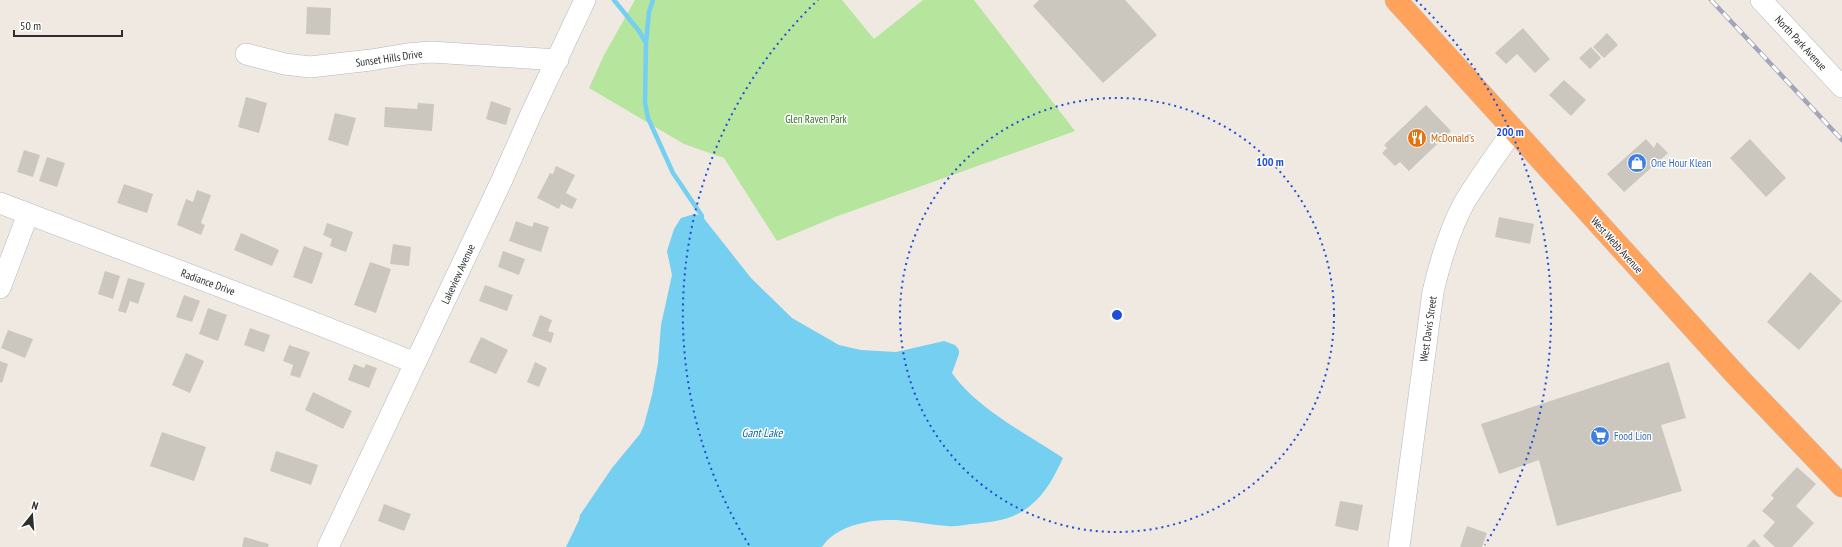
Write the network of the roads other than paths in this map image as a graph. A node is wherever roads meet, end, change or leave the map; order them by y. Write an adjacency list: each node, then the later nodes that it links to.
1 (585, 0): 5 (street, Lakeview Avenue)
2 (1396, 0): 7 (highway, West Webb Avenue)
3 (1761, 0): 6 (street, North Park Avenue)
4 (246, 54): 5 (street, Sunset Hills Drive)
5 (558, 60): 11 (street, Lakeview Avenue)
6 (1842, 87)
7 (1514, 129): 12 (highway, West Webb Avenue); 14 (street, West Davis Street)
8 (0, 203): 9 (street, Radiance Drive)
9 (28, 214): 10 (street); 11 (street, Radiance Drive)
10 (0, 288)
11 (415, 363): 13 (street, Lakeview Avenue)
12 (1842, 486)
13 (328, 547)
14 (1399, 547)

